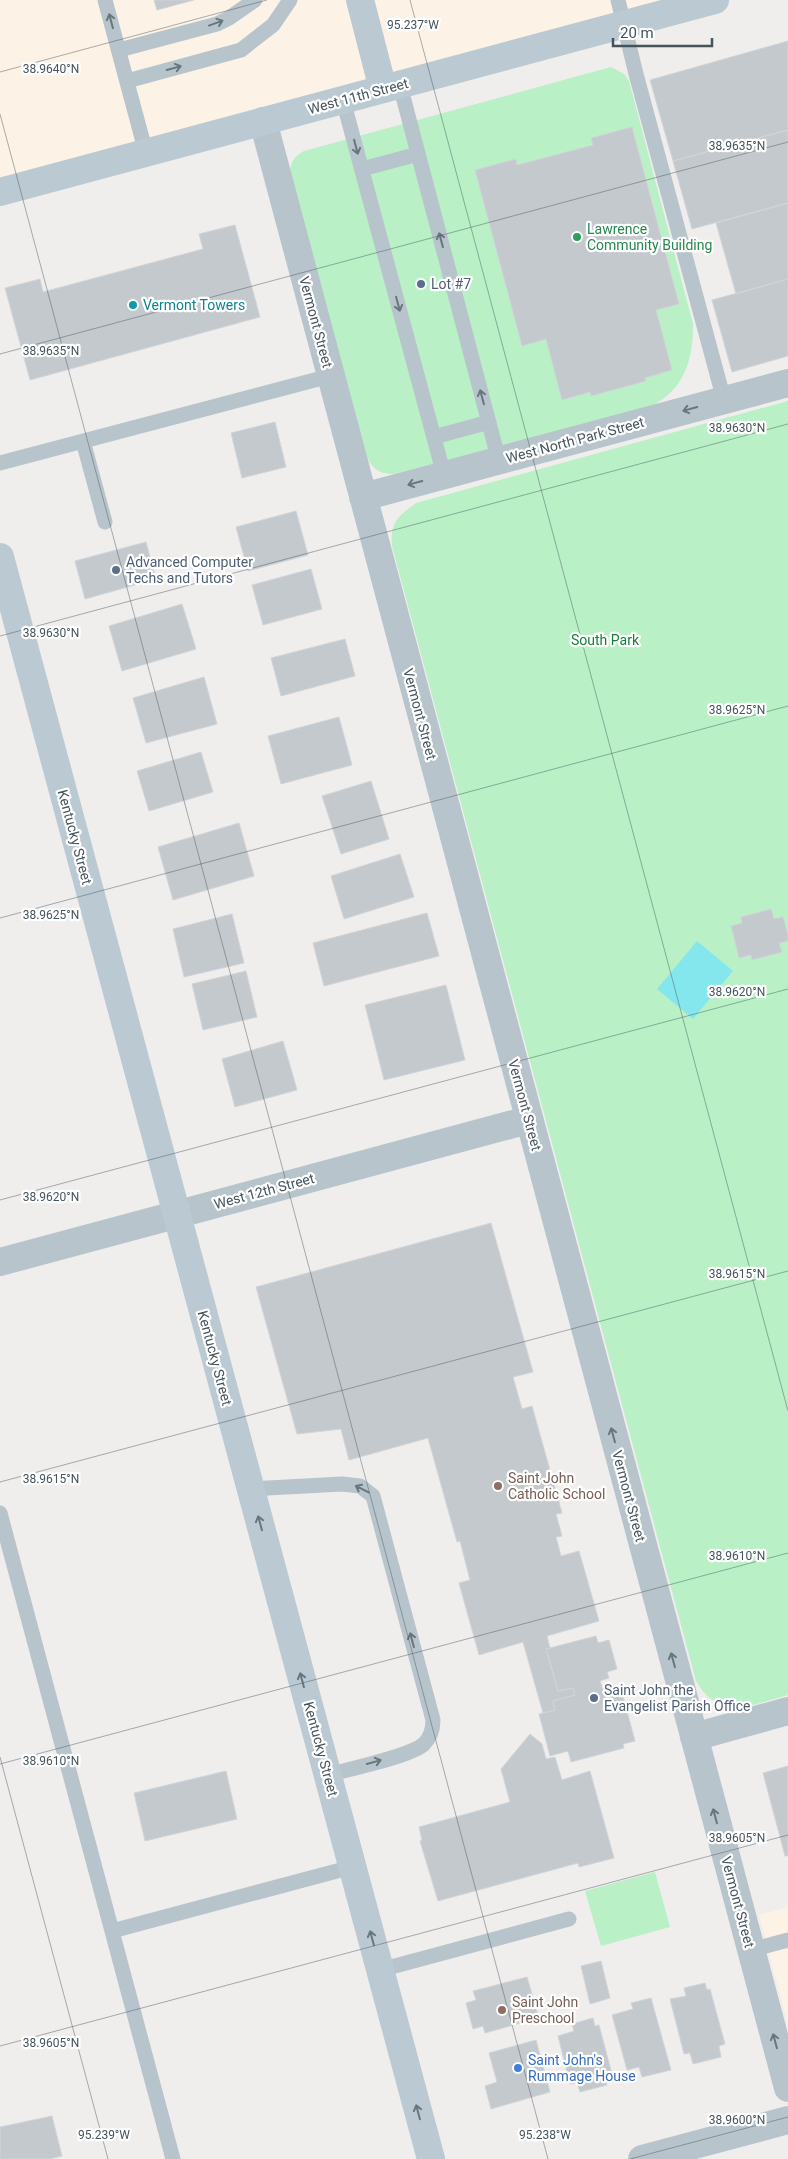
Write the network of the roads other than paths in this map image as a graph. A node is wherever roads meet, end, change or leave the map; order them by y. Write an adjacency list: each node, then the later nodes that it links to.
1 (105, 0): 7 (lane, one-way to 1)
2 (255, 0): 7 (lane, one-way to 2)
3 (290, 0): 8 (lane, one-way to 3)
4 (360, 0): 9 (main road)
5 (715, 0): 6 (main road, West 11th Street)
6 (621, 12): 9 (main road, West 11th Street); 18 (lane)
7 (119, 50): 8 (lane)
8 (127, 81): 12 (lane)
9 (391, 87): 10 (main road, West 11th Street); 13 (lane)
10 (343, 100): 11 (main road, West 11th Street); 14 (lane, one-way to 14)
11 (263, 121): 12 (main road, West 11th Street); 16 (street, Vermont Street)
12 (146, 153): 15 (main road, West 11th Street)
13 (418, 154): 14 (lane); 19 (lane, one-way to 13)
14 (362, 169): 20 (lane, one-way to 20)
15 (0, 192)
16 (330, 376): 21 (lane); 25 (street, Vermont Street)
17 (788, 383): 18 (street, West North Park Street)
18 (724, 400): 22 (street, West North Park Street, one-way to 22)
19 (489, 422): 20 (lane); 22 (lane)
20 (434, 437): 24 (lane)
21 (83, 441): 23 (lane); 26 (lane)
22 (499, 461): 24 (street, West North Park Street)
23 (0, 463)
24 (444, 476): 25 (street, West North Park Street, one-way to 25)
25 (363, 497): 28 (street, Vermont Street)
26 (105, 522)
27 (0, 557): 29 (main road, Kentucky Street)
28 (528, 1120): 29 (street, West 12th Street); 34 (street, Vermont Street, one-way to 28)
29 (177, 1214): 30 (street, West 12th Street); 31 (main road, Kentucky Street)
30 (0, 1262)
31 (250, 1489): 35 (main road, Kentucky Street, one-way to 31); 35 (lane, one-way to 31)
32 (0, 1513): 38 (lane)
33 (788, 1711): 34 (street)
34 (694, 1737): 40 (street, Vermont Street, one-way to 34)
35 (328, 1775): 36 (main road, Kentucky Street)
36 (352, 1867): 38 (lane); 41 (main road, Kentucky Street, one-way to 36)
37 (569, 1919): 41 (lane)
38 (112, 1931): 45 (lane)
39 (788, 1940): 40 (lane)
40 (751, 1950): 42 (street, Vermont Street, one-way to 40)
41 (380, 1970): 46 (main road, Kentucky Street, one-way to 41)
42 (788, 2088)
43 (788, 2120): 44 (street)
44 (684, 2154): 47 (street)
45 (172, 2159)
46 (431, 2159)
47 (642, 2159)

